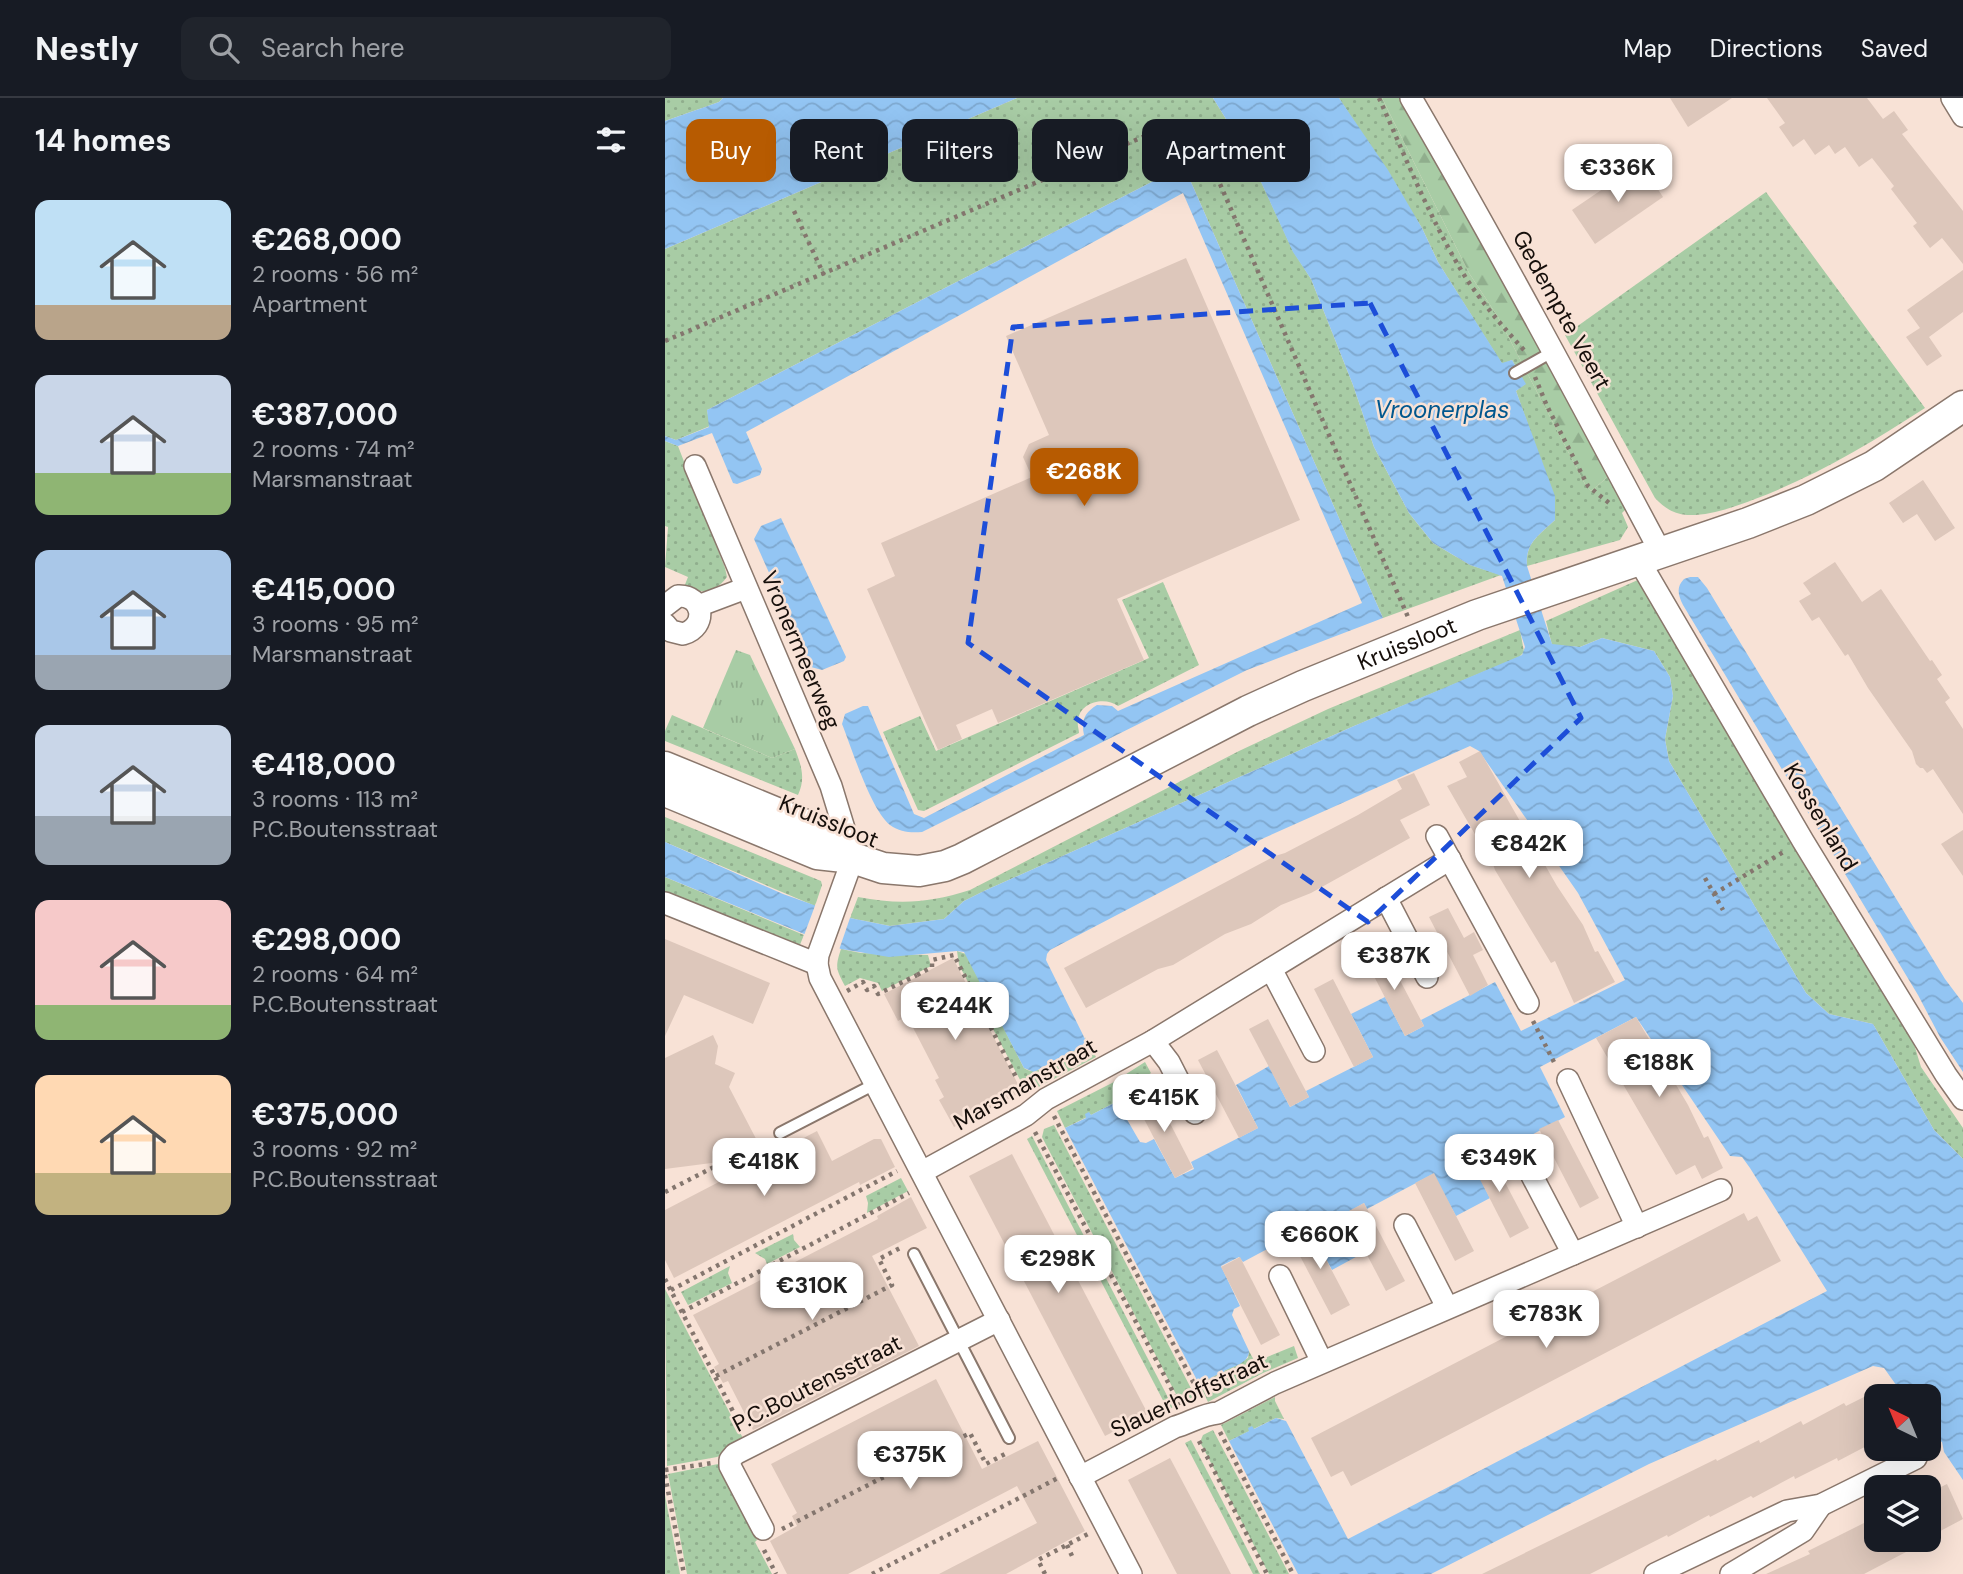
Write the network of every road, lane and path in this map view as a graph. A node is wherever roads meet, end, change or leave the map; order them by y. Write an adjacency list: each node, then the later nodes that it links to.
1 (1379, 98): 9 (path)
2 (1411, 98): 8 (street, Gedempte Veert)
3 (1952, 98): 4 (street)
4 (1963, 116)
5 (794, 211): 6 (path)
6 (824, 275): 7 (path); 18 (path)
7 (665, 341)
8 (1554, 351): 9 (lane); 13 (street, Gedempte Veert)
9 (1531, 364): 10 (lane); 13 (path)
10 (1515, 373)
11 (1963, 406): 14 (street, Kruissloot)
12 (695, 466): 15 (street, Vronermeerweg)
13 (1637, 508): 14 (street, Gedempte Veert)
14 (1649, 555): 23 (street, Kossenland); 24 (street, Kruissloot)
15 (746, 588): 17 (street); 24 (street, Vronermeerweg)
16 (665, 606): 17 (street)
17 (698, 606): 19 (street)
18 (1410, 621)
19 (665, 624)
20 (665, 767): 24 (street, Kruissloot)
21 (665, 791): 24 (street, Kruissloot)
22 (1437, 836): 25 (street)
23 (1803, 841): 27 (path); 42 (street, Kossenland)
24 (853, 858): 31 (street)
25 (1450, 859): 28 (street, Marsmanstraat); 35 (street)
26 (1705, 878): 27 (path)
27 (1714, 894): 30 (path)
28 (1386, 898): 32 (street, Marsmanstraat); 33 (street)
29 (665, 903): 31 (street)
30 (1723, 910)
31 (819, 954): 34 (street)
32 (1271, 969): 36 (street, Marsmanstraat); 37 (street)
33 (1427, 977)
34 (831, 999): 39 (path); 41 (street)
35 (1531, 1012): 38 (path)
36 (1153, 1041): 43 (street, Marsmanstraat); 44 (street)
37 (1314, 1051)
38 (1553, 1062)
39 (1016, 1077)
40 (1568, 1080): 52 (street)
41 (875, 1084): 46 (lane); 48 (street)
42 (1963, 1099)
43 (1046, 1100): 45 (street, Marsmanstraat); 65 (path)
44 (1195, 1113)
45 (1026, 1115): 48 (street, Marsmanstraat); 66 (path)
46 (780, 1133): 50 (path)
47 (1529, 1170): 55 (street)
48 (922, 1172): 58 (path); 60 (path); 61 (street)
49 (1721, 1190): 52 (street, Slauerhoffstraat)
50 (665, 1192)
51 (1405, 1225): 59 (street)
52 (1637, 1227): 55 (street, Slauerhoffstraat)
53 (908, 1244): 64 (path)
54 (914, 1254): 62 (lane)
55 (1573, 1254): 59 (street, Slauerhoffstraat)
56 (1280, 1276): 63 (street)
57 (665, 1279): 58 (path)
58 (671, 1290): 60 (path)
59 (1447, 1307): 63 (street, Slauerhoffstraat)
60 (682, 1312): 64 (path)
61 (999, 1320): 62 (street, P.C.Boutensstraat); 73 (street)
62 (958, 1341): 68 (lane); 69 (street, P.C.Boutensstraat)
63 (1322, 1362): 66 (street, Slauerhoffstraat)
64 (716, 1376): 69 (path)
65 (1193, 1383)
66 (1190, 1423): 73 (street, Slauerhoffstraat); 84 (path)
67 (1222, 1437): 85 (path)
68 (1012, 1443): 76 (path)
69 (751, 1446): 70 (street, P.C.Boutensstraat)
70 (730, 1460): 72 (path); 76 (street, P.C.Boutensstraat)
71 (1910, 1461): 74 (street)
72 (665, 1473): 79 (path)
73 (1078, 1473): 75 (street); 81 (path)
74 (1821, 1505): 86 (street); 87 (street)
75 (1106, 1525): 77 (path); 83 (street)
76 (765, 1533): 80 (path)
77 (1067, 1545): 78 (path); 82 (path)
78 (1072, 1556)
79 (684, 1574)
80 (776, 1574)
81 (872, 1574)
82 (1045, 1574)
83 (1131, 1574)
84 (1267, 1574)
85 (1293, 1574)
86 (1655, 1574)
87 (1731, 1574)

